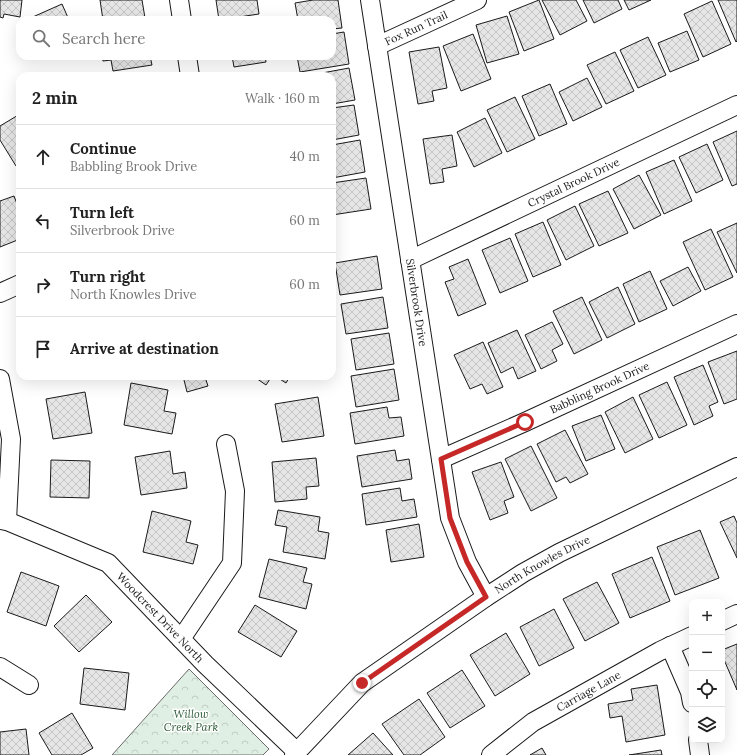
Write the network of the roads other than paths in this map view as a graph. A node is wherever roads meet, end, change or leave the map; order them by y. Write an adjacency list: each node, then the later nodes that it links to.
1 (179, 0): 4 (street)
2 (370, 0): 5 (street, Silverbrook Drive)
3 (477, 0): 5 (street, Fox Run Trail)
4 (181, 16)
5 (377, 46): 9 (street, Silverbrook Drive)
6 (188, 60): 7 (street)
7 (189, 72)
8 (737, 105): 9 (street, Crystal Brook Drive)
9 (410, 260): 15 (street, Silverbrook Drive)
10 (16, 286): 11 (street)
11 (0, 293)
12 (737, 324): 15 (street, Babbling Brook Drive)
13 (0, 379): 17 (street)
14 (226, 444): 22 (street)
15 (441, 459): 18 (street, Silverbrook Drive)
16 (737, 466): 18 (street, North Knowles Drive)
17 (3, 520): 22 (street, Woodcrest Drive North)
18 (486, 597): 28 (street, North Knowles Drive)
19 (737, 614): 20 (street)
20 (725, 620)
21 (689, 637): 23 (street, Carriage Lane)
22 (181, 639): 28 (street, Woodcrest Drive North)
23 (670, 646): 26 (street); 29 (street, Carriage Lane)
24 (0, 667): 25 (street)
25 (29, 685)
26 (689, 690)
27 (698, 743): 30 (street)
28 (296, 754)
29 (491, 755)
30 (700, 755)

